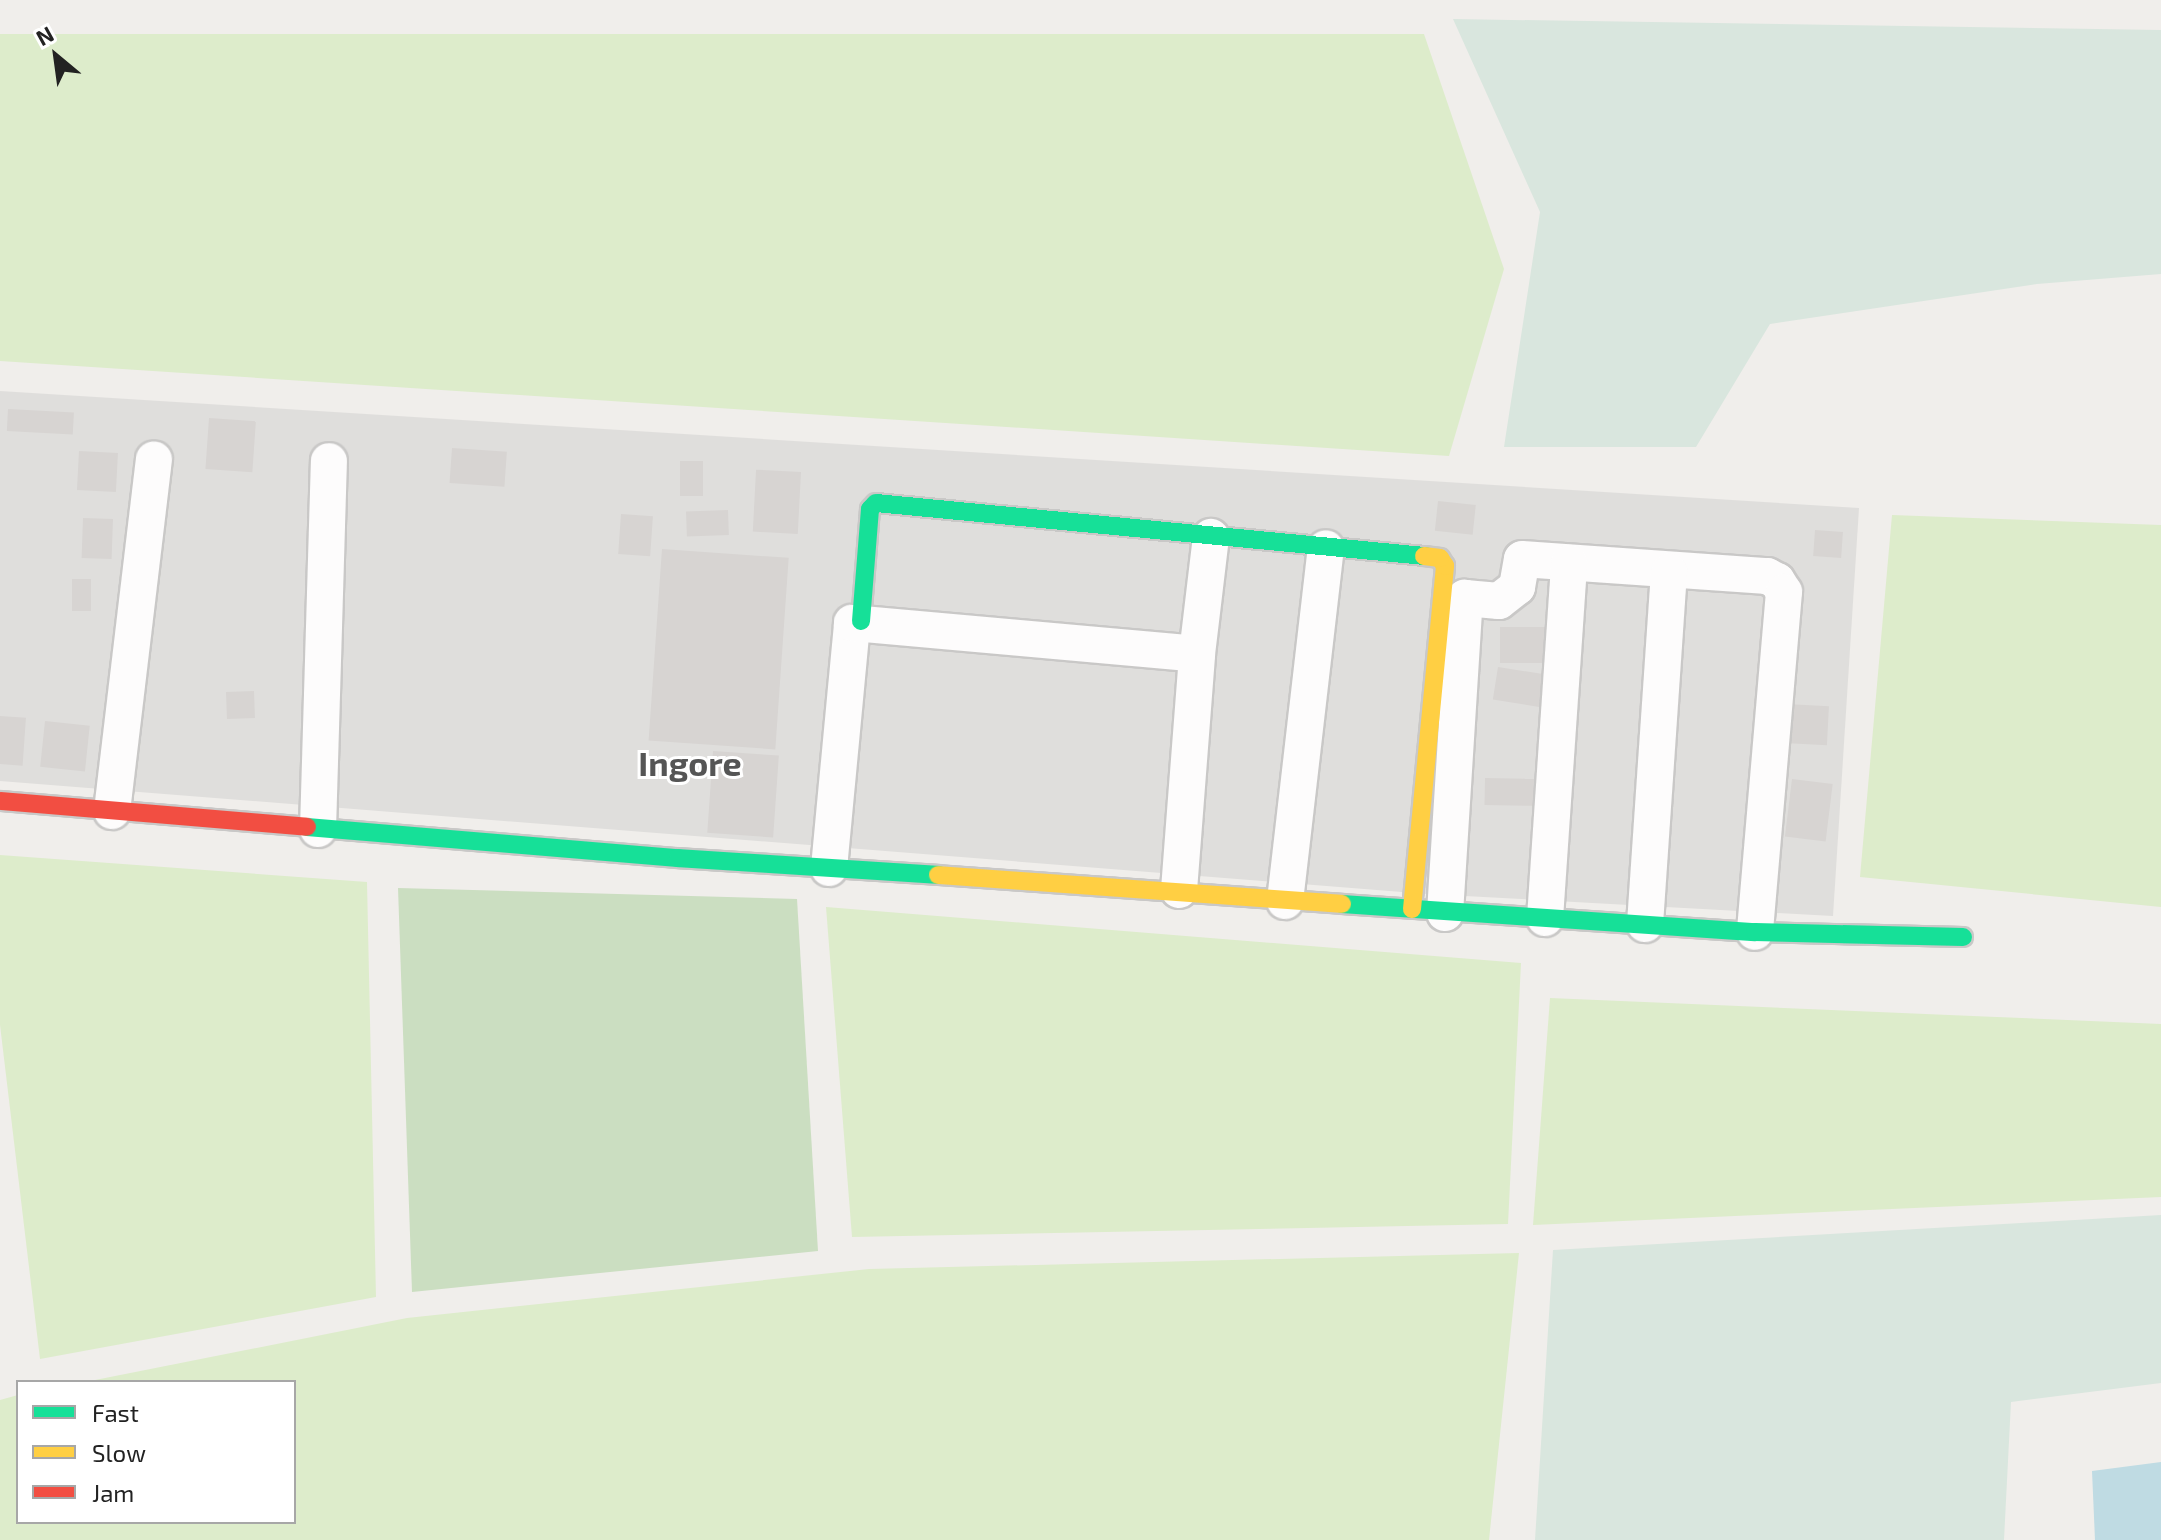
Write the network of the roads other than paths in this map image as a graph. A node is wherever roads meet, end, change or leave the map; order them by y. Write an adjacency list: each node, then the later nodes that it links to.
1 (154, 459): 10 (street)
2 (329, 461): 11 (street)
3 (1211, 537): 4 (street); 7 (street); 8 (street)
4 (1326, 548): 14 (street); 15 (street)
5 (1569, 563): 6 (street); 15 (street); 16 (street)
6 (1669, 572): 17 (street); 18 (street)
7 (861, 621): 8 (street); 12 (street)
8 (1197, 654): 13 (street)
9 (0, 801): 10 (street)
10 (112, 811): 11 (street)
11 (318, 829): 12 (street)
12 (829, 868): 13 (street)
13 (1179, 890): 14 (street)
14 (1285, 901): 15 (street)
15 (1428, 911): 16 (street)
16 (1545, 918): 17 (street)
17 (1645, 924): 18 (street)
18 (1755, 932): 19 (street)
19 (1963, 937)

